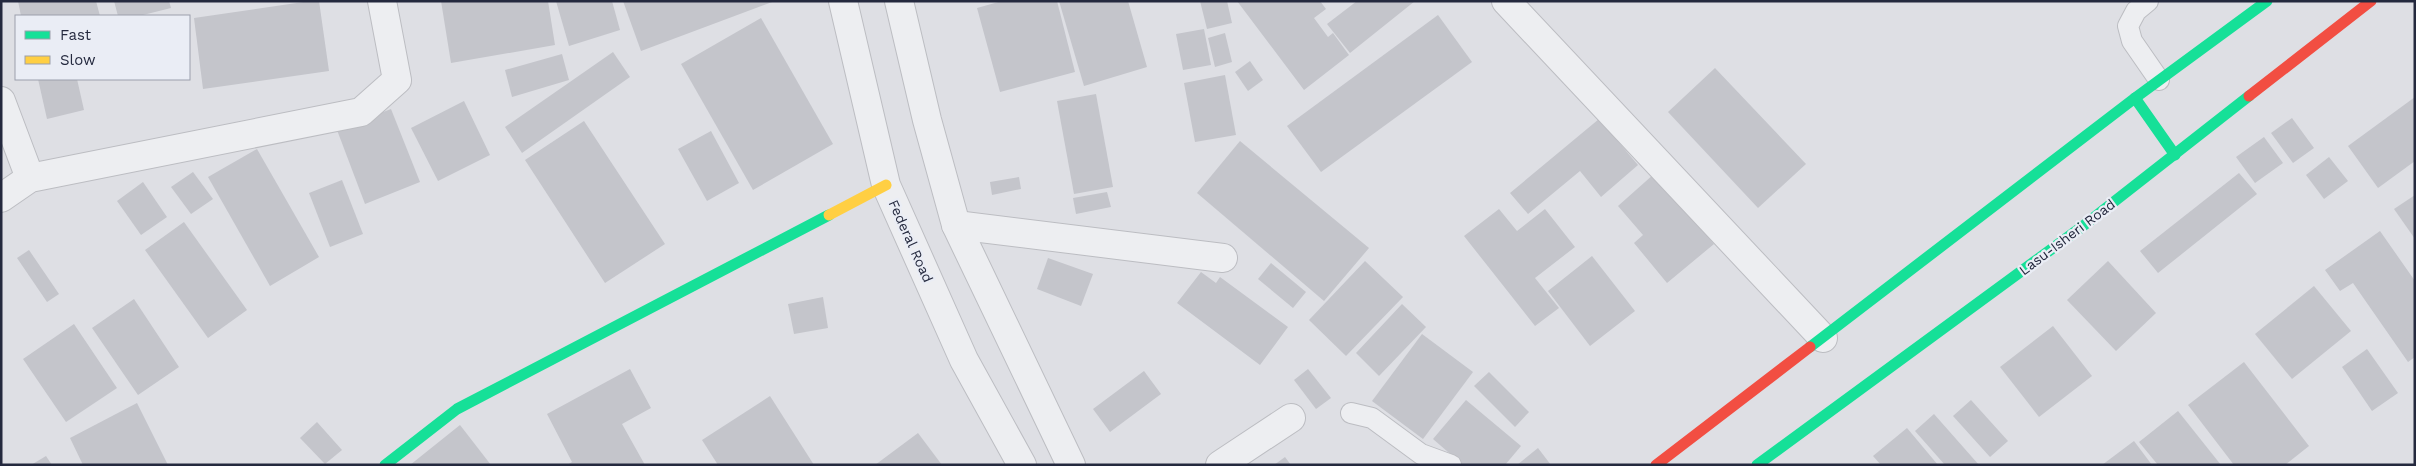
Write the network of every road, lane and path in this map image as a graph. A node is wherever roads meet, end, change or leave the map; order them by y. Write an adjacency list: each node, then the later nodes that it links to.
1 (382, 1): 12 (street)
2 (843, 1): 13 (street, Federal Road)
3 (900, 1): 15 (street)
4 (1506, 1): 17 (street)
5 (2148, 1): 8 (lane)
6 (2371, 1): 11 (main road, Lasu-Isheri Road)
7 (2255, 5): 8 (main road)
8 (2159, 80): 9 (main road)
9 (2135, 98): 11 (main road); 17 (main road)
10 (1, 101): 12 (street)
11 (2175, 155): 20 (main road, Lasu-Isheri Road)
12 (30, 178): 14 (street)
13 (886, 185): 21 (main road); 22 (street, Federal Road)
14 (1, 198)
15 (956, 226): 16 (street); 23 (street)
16 (1223, 258)
17 (1823, 338): 26 (main road)
18 (1351, 413): 25 (lane)
19 (1291, 418): 24 (street)
20 (1765, 462)
21 (385, 465)
22 (1022, 465)
23 (1071, 465)
24 (1220, 465)
25 (1451, 465)
26 (1656, 465)

